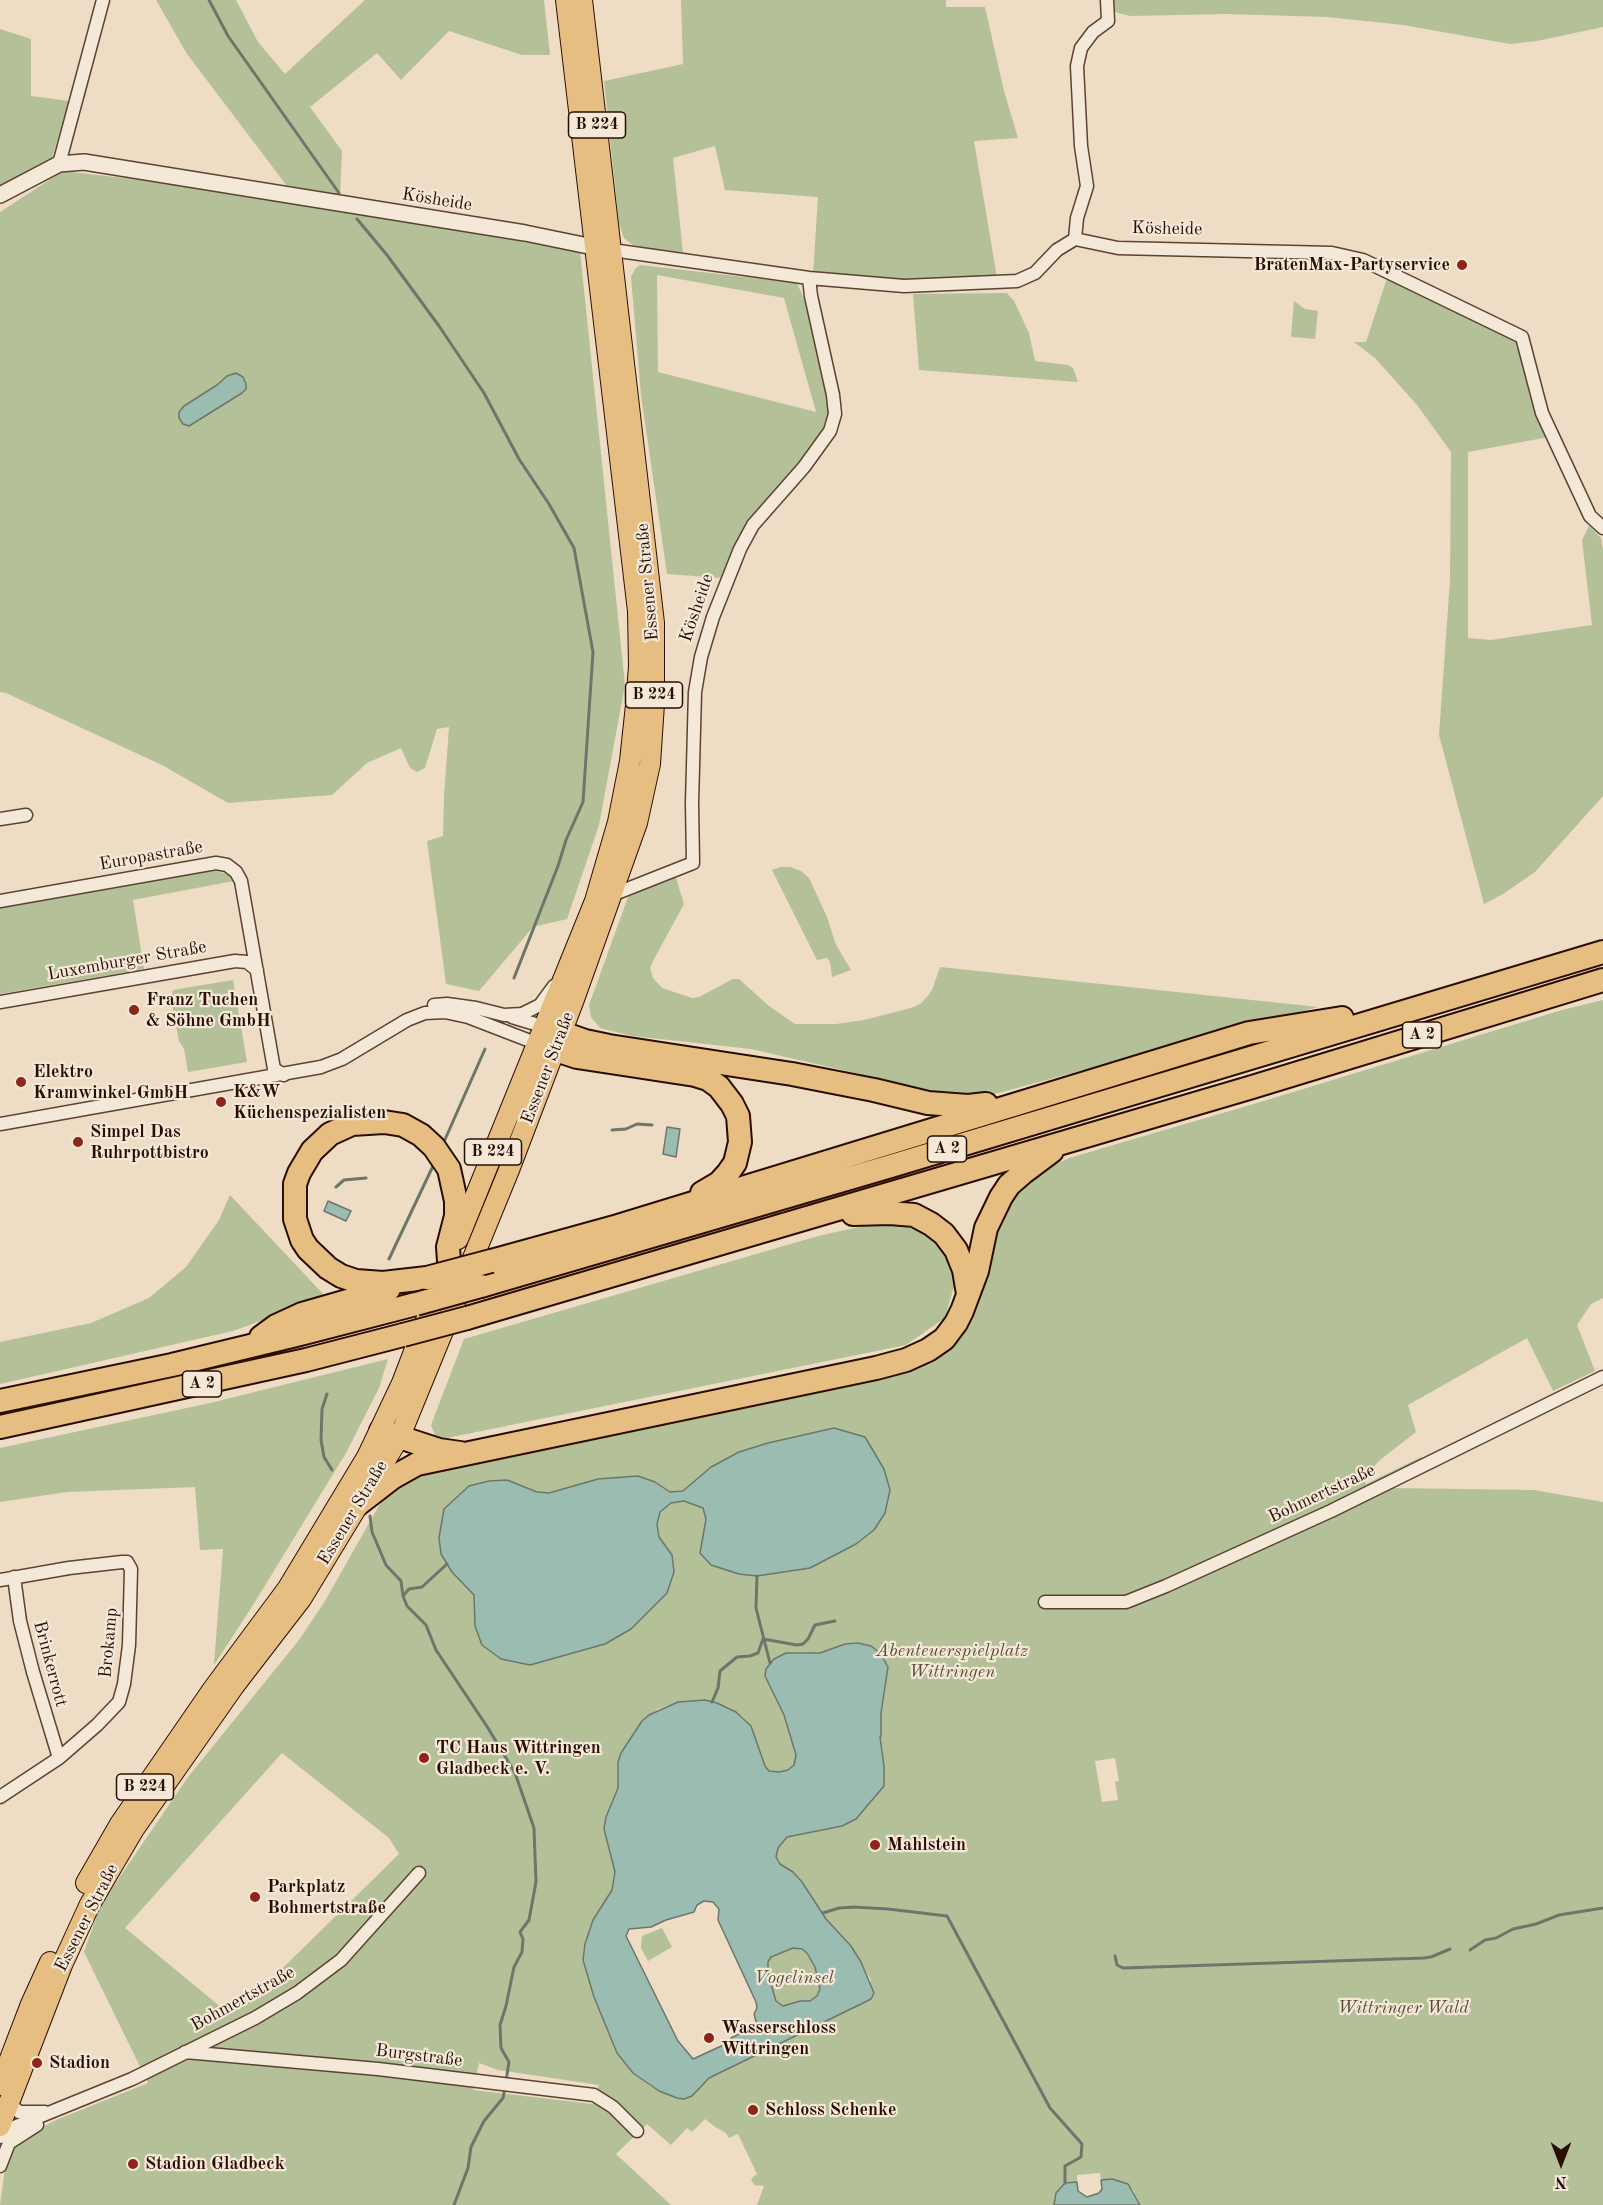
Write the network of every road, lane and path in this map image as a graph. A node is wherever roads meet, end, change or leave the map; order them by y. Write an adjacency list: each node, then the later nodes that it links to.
1 (103, 0): 5 (street)
2 (566, 0): 8 (main road, Essener Straße / B 224)
3 (582, 0): 8 (main road, Essener Straße / B 224)
4 (1107, 0): 7 (street)
5 (59, 164): 6 (street); 8 (street, Kösheide)
6 (0, 195)
7 (1075, 238): 9 (street, Kösheide); 10 (street, Kösheide)
8 (603, 249): 9 (street, Kösheide); 13 (main road, Essener Straße / B 224); 16 (main road, Essener Straße / B 224)
9 (809, 278): 13 (street, Kösheide)
10 (1603, 528)
11 (26, 815): 12 (street)
12 (0, 819)
13 (612, 895): 23 (main road, Essener Straße / B 224)
14 (0, 902): 17 (street, Europastraße)
15 (1603, 952): 20 (highway, A 2)
16 (571, 964): 21 (street); 23 (main road, Essener Straße / B 224)
17 (257, 970): 19 (street, Luxemburger Straße); 24 (street, Europastraße)
18 (1603, 980): 27 (highway, A 2)
19 (0, 1002)
20 (1412, 1009): 25 (highway); 33 (highway, A 2, bridge)
21 (504, 1015): 22 (street); 23 (street)
22 (385, 1033): 23 (street); 24 (street)
23 (550, 1038): 25 (highway); 29 (highway); 30 (main road, Essener Straße / B 224); 37 (main road, Essener Straße / B 224)
24 (284, 1075): 26 (street)
25 (1027, 1100): 29 (highway)
26 (0, 1124)
27 (1068, 1140): 28 (highway, A 2); 32 (highway)
28 (816, 1216): 32 (highway); 36 (highway, A 2, bridge)
29 (618, 1226): 31 (highway, bridge)
30 (449, 1260): 31 (highway); 37 (main road, Essener Straße / B 224)
31 (427, 1278): 33 (highway)
32 (968, 1294): 38 (highway)
33 (247, 1347): 35 (highway, A 2)
34 (1603, 1377): 43 (street, Bohmertstraße)
35 (0, 1401)
36 (0, 1428)
37 (391, 1438): 38 (highway); 39 (highway); 40 (main road, Essener Straße / B 224); 48 (main road, Essener Straße / B 224)
38 (465, 1453): 39 (highway)
39 (417, 1464): 40 (highway)
40 (357, 1505): 48 (main road, Essener Straße / B 224)
41 (14, 1577): 42 (street, Brokamp); 44 (street, Brinkerrott); 44 (street, Brokamp)
42 (0, 1580)
43 (1046, 1602)
44 (58, 1758): 45 (street, Brokamp)
45 (0, 1797)
46 (419, 1873): 47 (street, Bohmertstraße)
47 (184, 2052): 49 (street, Bohmertstraße); 50 (street, Burgstraße)
48 (4, 2094): 49 (street, Bohmertstraße); 51 (main road, Essener Straße / B 224)
49 (53, 2112): 51 (street, Bohmertstraße)
50 (637, 2131)
51 (5, 2135): 52 (street)
52 (0, 2166)

